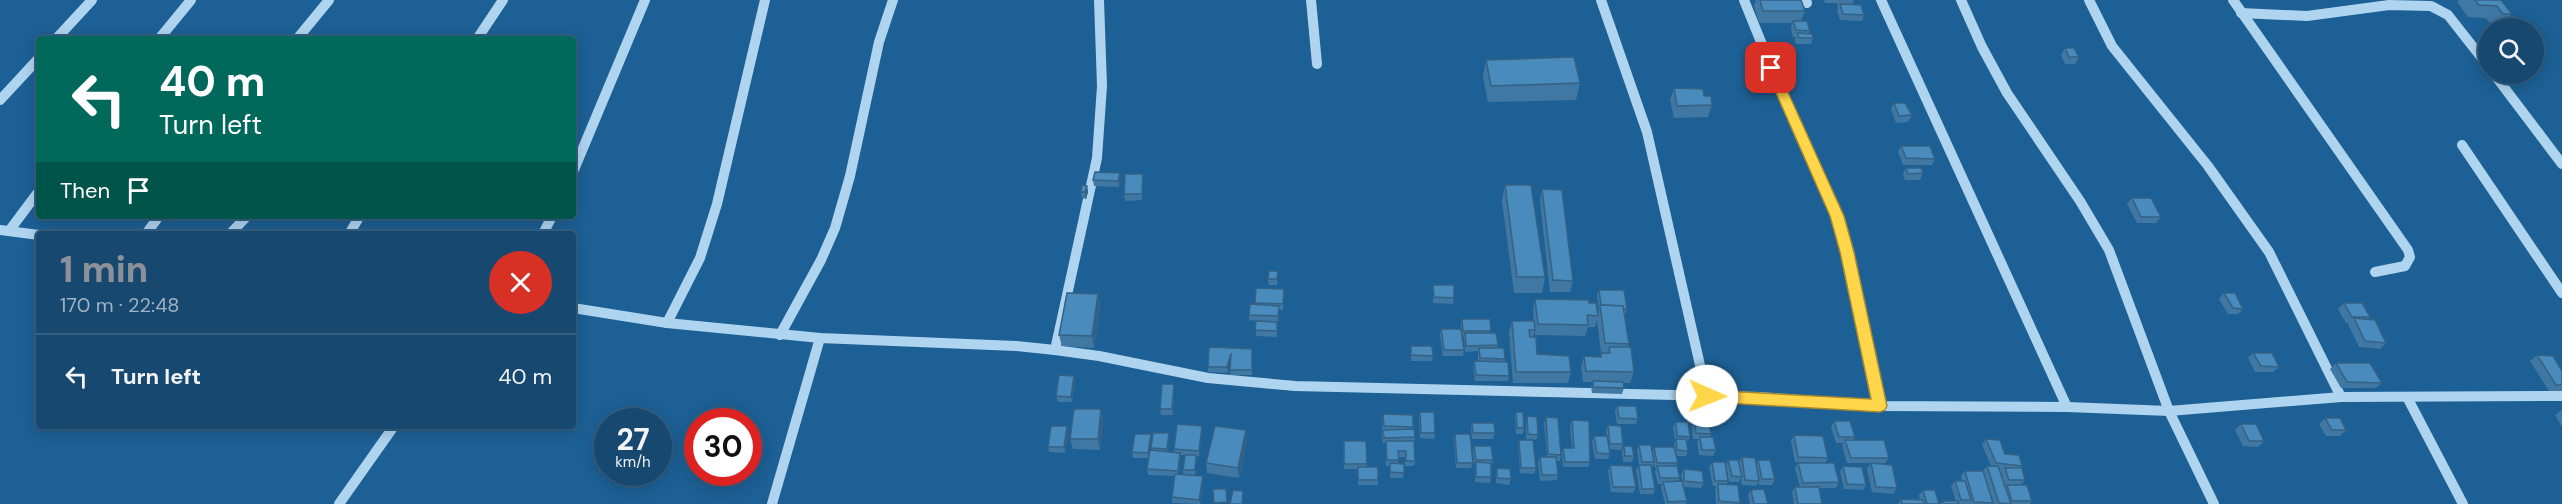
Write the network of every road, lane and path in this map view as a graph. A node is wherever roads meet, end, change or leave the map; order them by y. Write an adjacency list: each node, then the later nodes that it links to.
1 (92, 0): 19 (street)
2 (191, 0): 20 (street)
3 (329, 0): 21 (street)
4 (503, 0): 22 (street)
5 (645, 0): 30 (street)
6 (765, 0): 39 (street)
7 (893, 0): 40 (street)
8 (1099, 0): 42 (street)
9 (1311, 0): 25 (street)
10 (1601, 0): 43 (street)
11 (1744, 0): 47 (street)
12 (1881, 0): 48 (street)
13 (1961, 0): 49 (street)
14 (2090, 0): 45 (street)
15 (2233, 0): 18 (street)
16 (2434, 0): 17 (street)
17 (2440, 10): 18 (street); 23 (street)
18 (2241, 14): 36 (street)
19 (59, 36)
20 (161, 36)
21 (299, 36)
22 (479, 36)
23 (2478, 53)
24 (36, 61): 27 (street)
25 (1317, 64)
26 (2502, 84): 29 (street)
27 (0, 100)
28 (2462, 146): 37 (street)
29 (2562, 164)
30 (576, 165)
31 (36, 194): 33 (street)
32 (244, 219): 34 (street)
33 (4, 230): 35 (street)
34 (233, 231)
35 (36, 235)
36 (2375, 272)
37 (2562, 293)
38 (576, 308): 39 (street)
39 (667, 322): 40 (street)
40 (780, 335): 41 (street)
41 (820, 339): 42 (street); 52 (street)
42 (1055, 350): 43 (street)
43 (1707, 396): 47 (street)
44 (2562, 396): 46 (street)
45 (2341, 397): 46 (street); 49 (street)
46 (2407, 397): 54 (street)
47 (1880, 406): 48 (street)
48 (2067, 407): 49 (street)
49 (2169, 411): 53 (street)
50 (392, 429): 51 (street)
51 (339, 504)
52 (772, 504)
53 (2214, 504)
54 (2463, 504)

